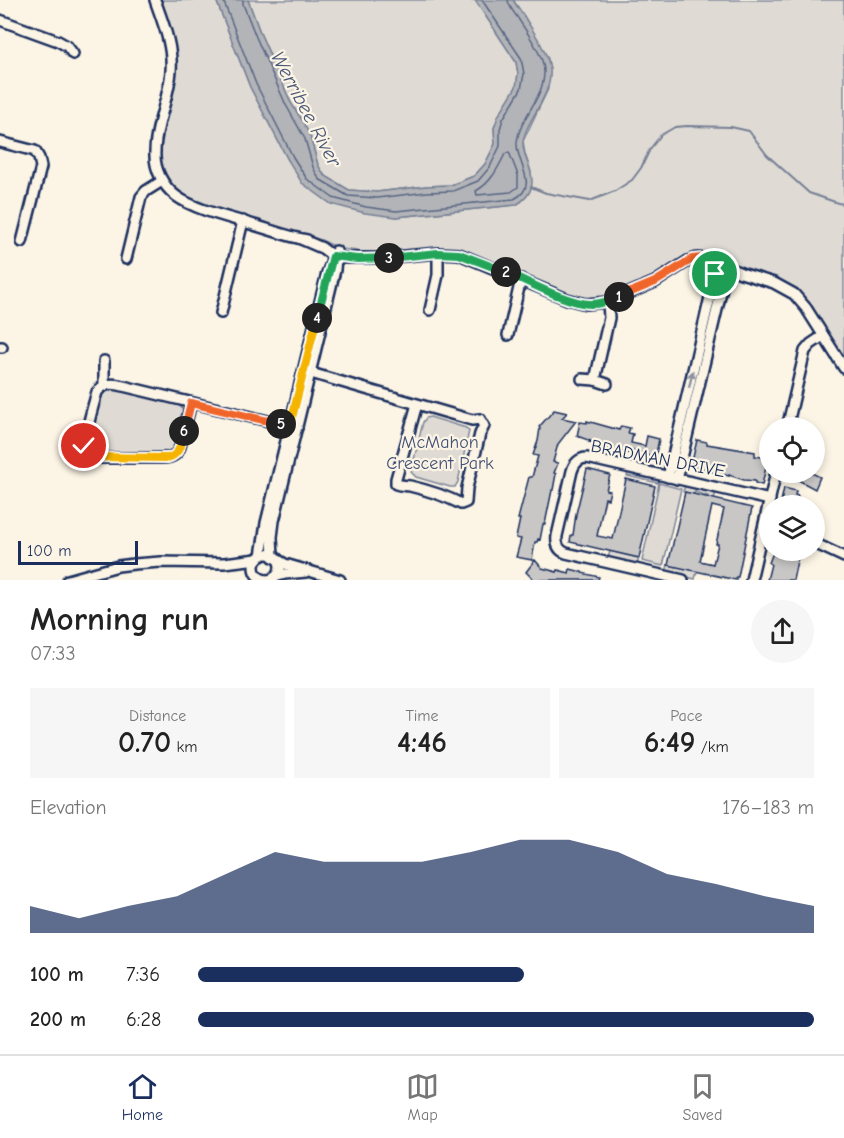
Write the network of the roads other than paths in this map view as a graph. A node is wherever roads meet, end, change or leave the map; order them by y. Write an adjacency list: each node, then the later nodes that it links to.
1 (155, 0): 5 (street)
2 (0, 20): 3 (street)
3 (73, 54)
4 (0, 142): 7 (street)
5 (162, 181): 6 (street); 10 (street)
6 (243, 221): 9 (street); 15 (street)
7 (22, 242)
8 (438, 253): 9 (street); 12 (street); 14 (street)
9 (335, 255): 20 (street)
10 (126, 259)
11 (722, 265): 13 (street); 17 (street); 29 (street)
12 (521, 279): 13 (street); 16 (street)
13 (608, 302): 22 (street)
14 (429, 310)
15 (221, 313)
16 (508, 335)
17 (823, 336): 19 (street); 27 (street)
18 (104, 361): 24 (street)
19 (844, 368)
20 (307, 371): 26 (street); 28 (street)
21 (582, 379): 22 (street)
22 (595, 381): 23 (street)
23 (607, 384)
24 (104, 386): 25 (street); 25 (street)
25 (191, 403): 28 (street)
26 (417, 404): 26 (street)
27 (790, 417)
28 (293, 427): 33 (street); 35 (street)
29 (673, 478): 30 (street, BRADMAN DRIVE); 39 (street, BRADMAN DRIVE)
30 (759, 498)
31 (825, 548): 34 (street)
32 (759, 552): 44 (street)
33 (274, 557): 35 (street); 37 (street); 40 (street)
34 (844, 557)
35 (259, 558): 36 (street); 38 (street)
36 (224, 563): 38 (street); 41 (street)
37 (311, 572): 40 (street); 42 (street)
38 (257, 576): 40 (street)
39 (650, 576): 43 (street, BRADMAN DRIVE)
40 (273, 579)
41 (68, 580)
42 (340, 580)
43 (683, 580)
44 (752, 580)

